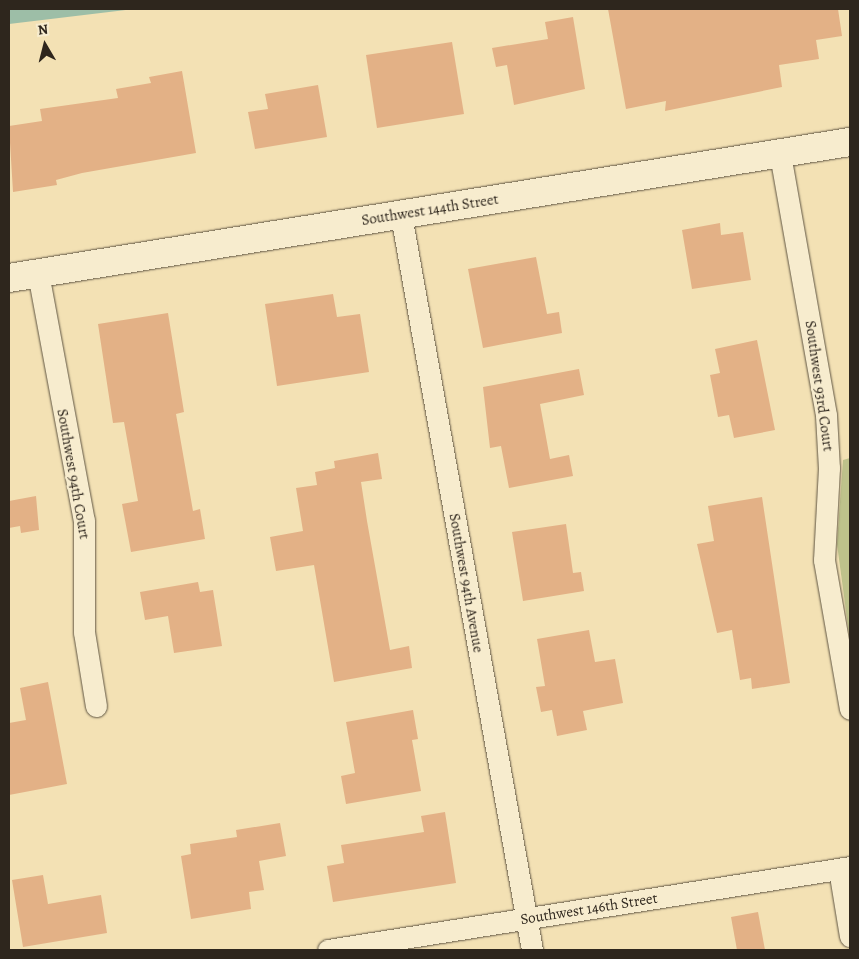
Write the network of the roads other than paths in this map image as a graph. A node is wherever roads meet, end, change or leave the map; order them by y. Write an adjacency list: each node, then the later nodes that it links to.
1 (850, 142): 2 (street, Southwest 144th Street)
2 (780, 154): 3 (street, Southwest 144th Street); 7 (street, Southwest 93rd Court)
3 (401, 215): 4 (street, Southwest 144th Street); 9 (street, Southwest 94th Avenue)
4 (38, 273): 5 (street, Southwest 144th Street); 6 (street, Southwest 94th Court)
5 (9, 278)
6 (96, 706)
7 (850, 709)
8 (844, 868): 9 (street, Southwest 146th Street); 10 (street)
9 (526, 919): 11 (street, Southwest 146th Street); 12 (street, Southwest 94th Avenue)
10 (850, 936)
11 (328, 950)
12 (532, 950)

